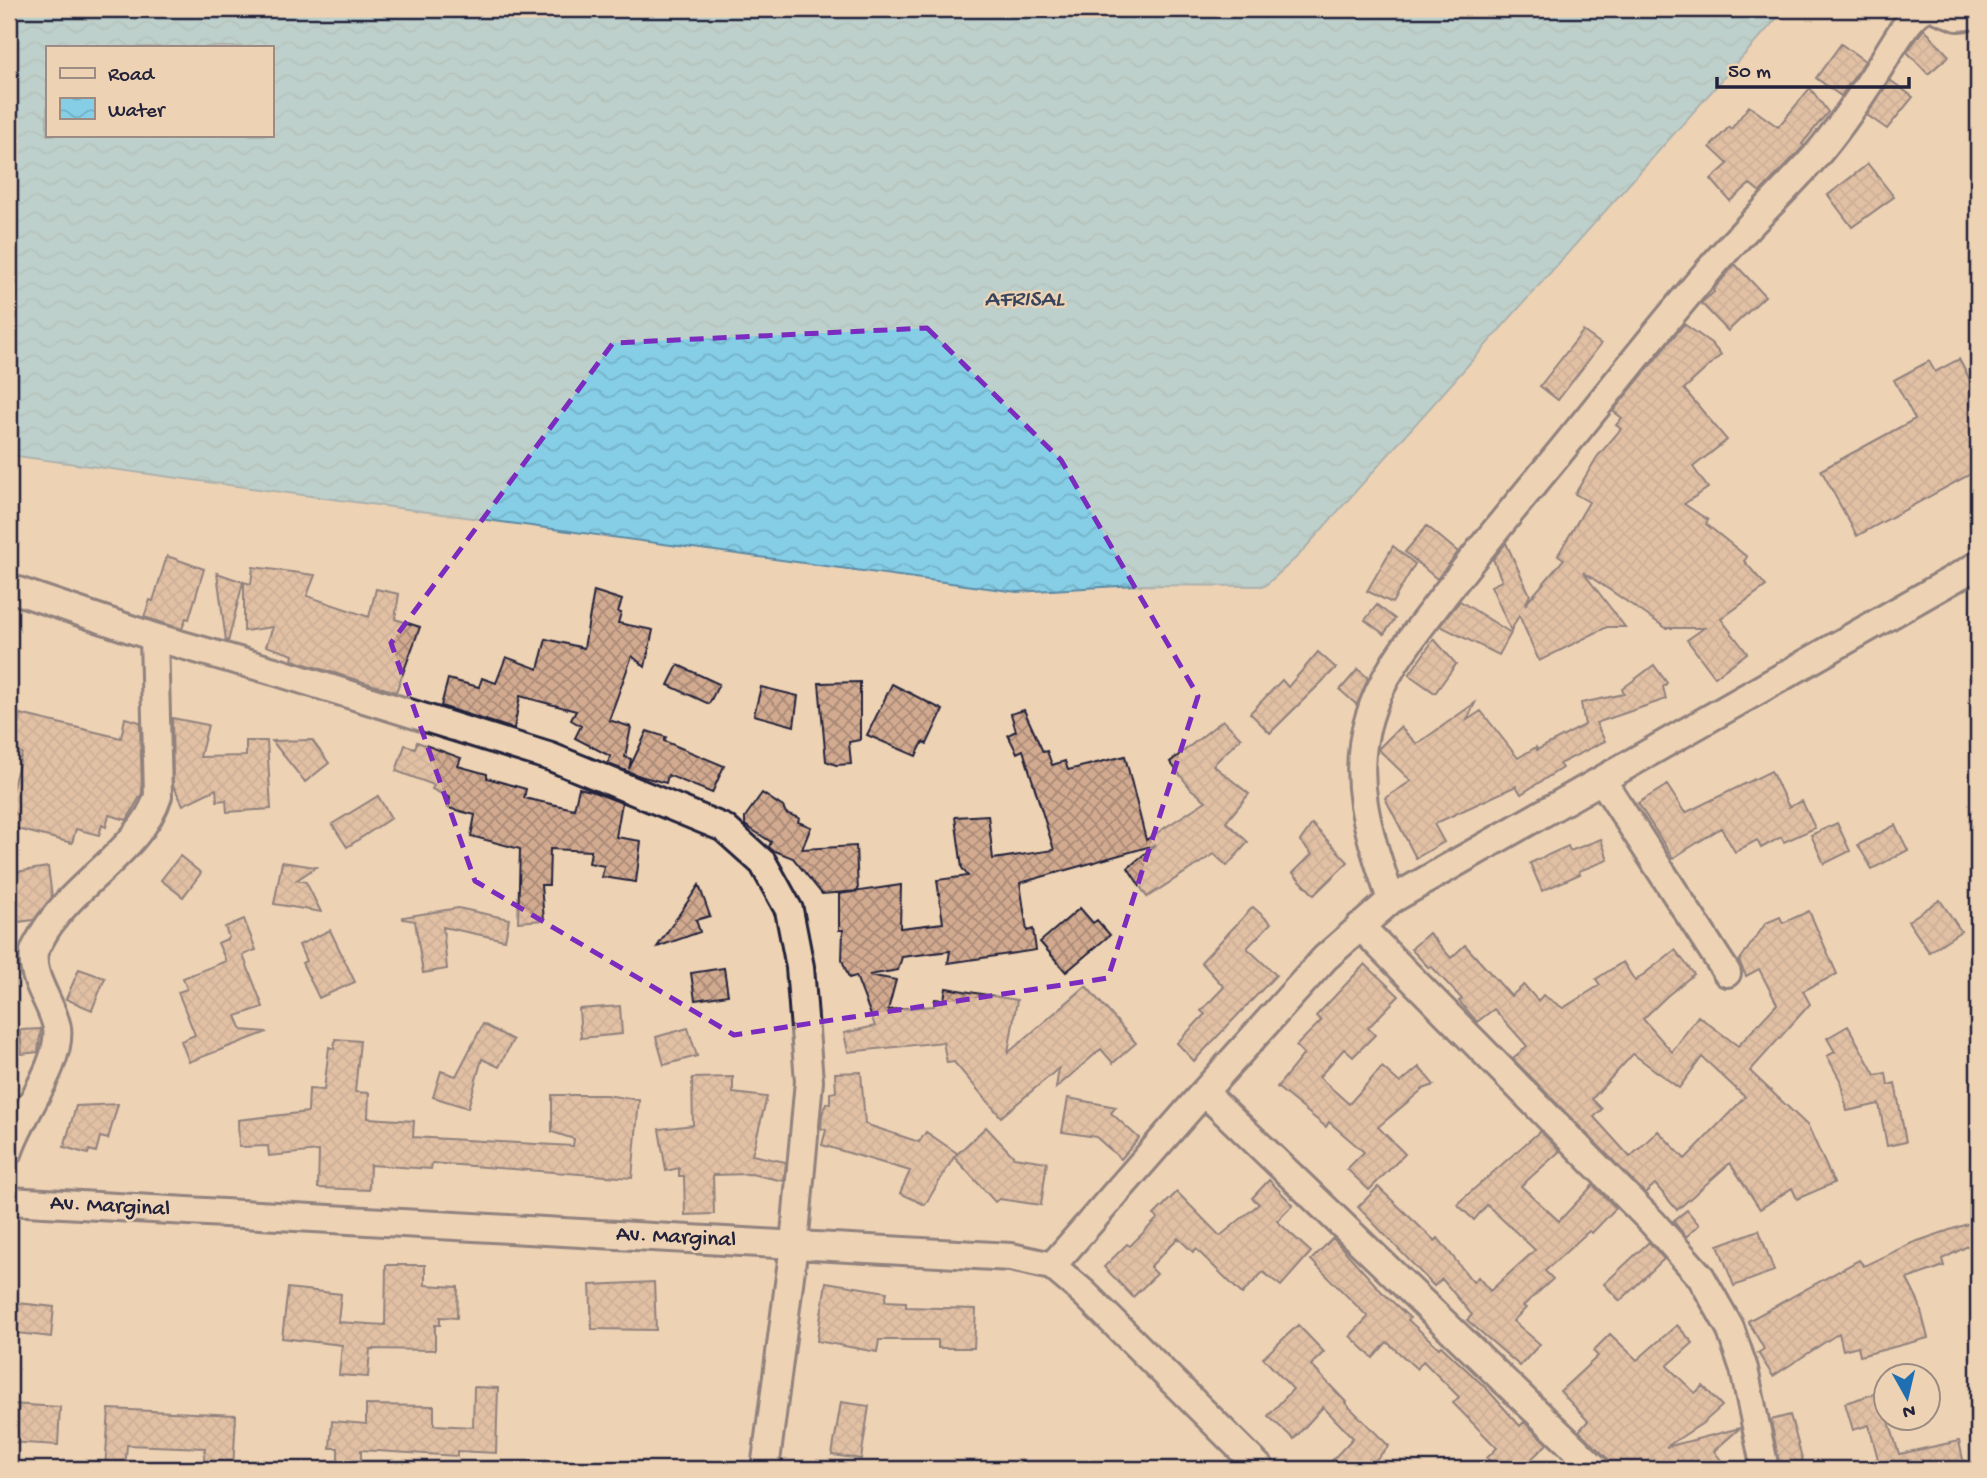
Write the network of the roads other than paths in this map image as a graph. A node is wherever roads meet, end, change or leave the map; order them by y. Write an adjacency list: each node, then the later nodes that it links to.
1 (1924, 9): 8 (street)
2 (1937, 9): 3 (street)
3 (1978, 15)
4 (1978, 565): 7 (street)
5 (9, 588): 6 (street)
6 (154, 637): 12 (street); 14 (street)
7 (1602, 780): 8 (street); 10 (street)
8 (1391, 900): 9 (street)
9 (1360, 926): 11 (street); 19 (street)
10 (1727, 973)
11 (1203, 1092): 15 (street); 18 (street)
12 (9, 1150)
13 (9, 1201): 14 (street, Av. Marginal)
14 (794, 1245): 15 (street, Av. Marginal); 16 (street)
15 (1052, 1266): 17 (street, Av. Marginal)
16 (765, 1469)
17 (1261, 1469)
18 (1596, 1469)
19 (1765, 1469)

